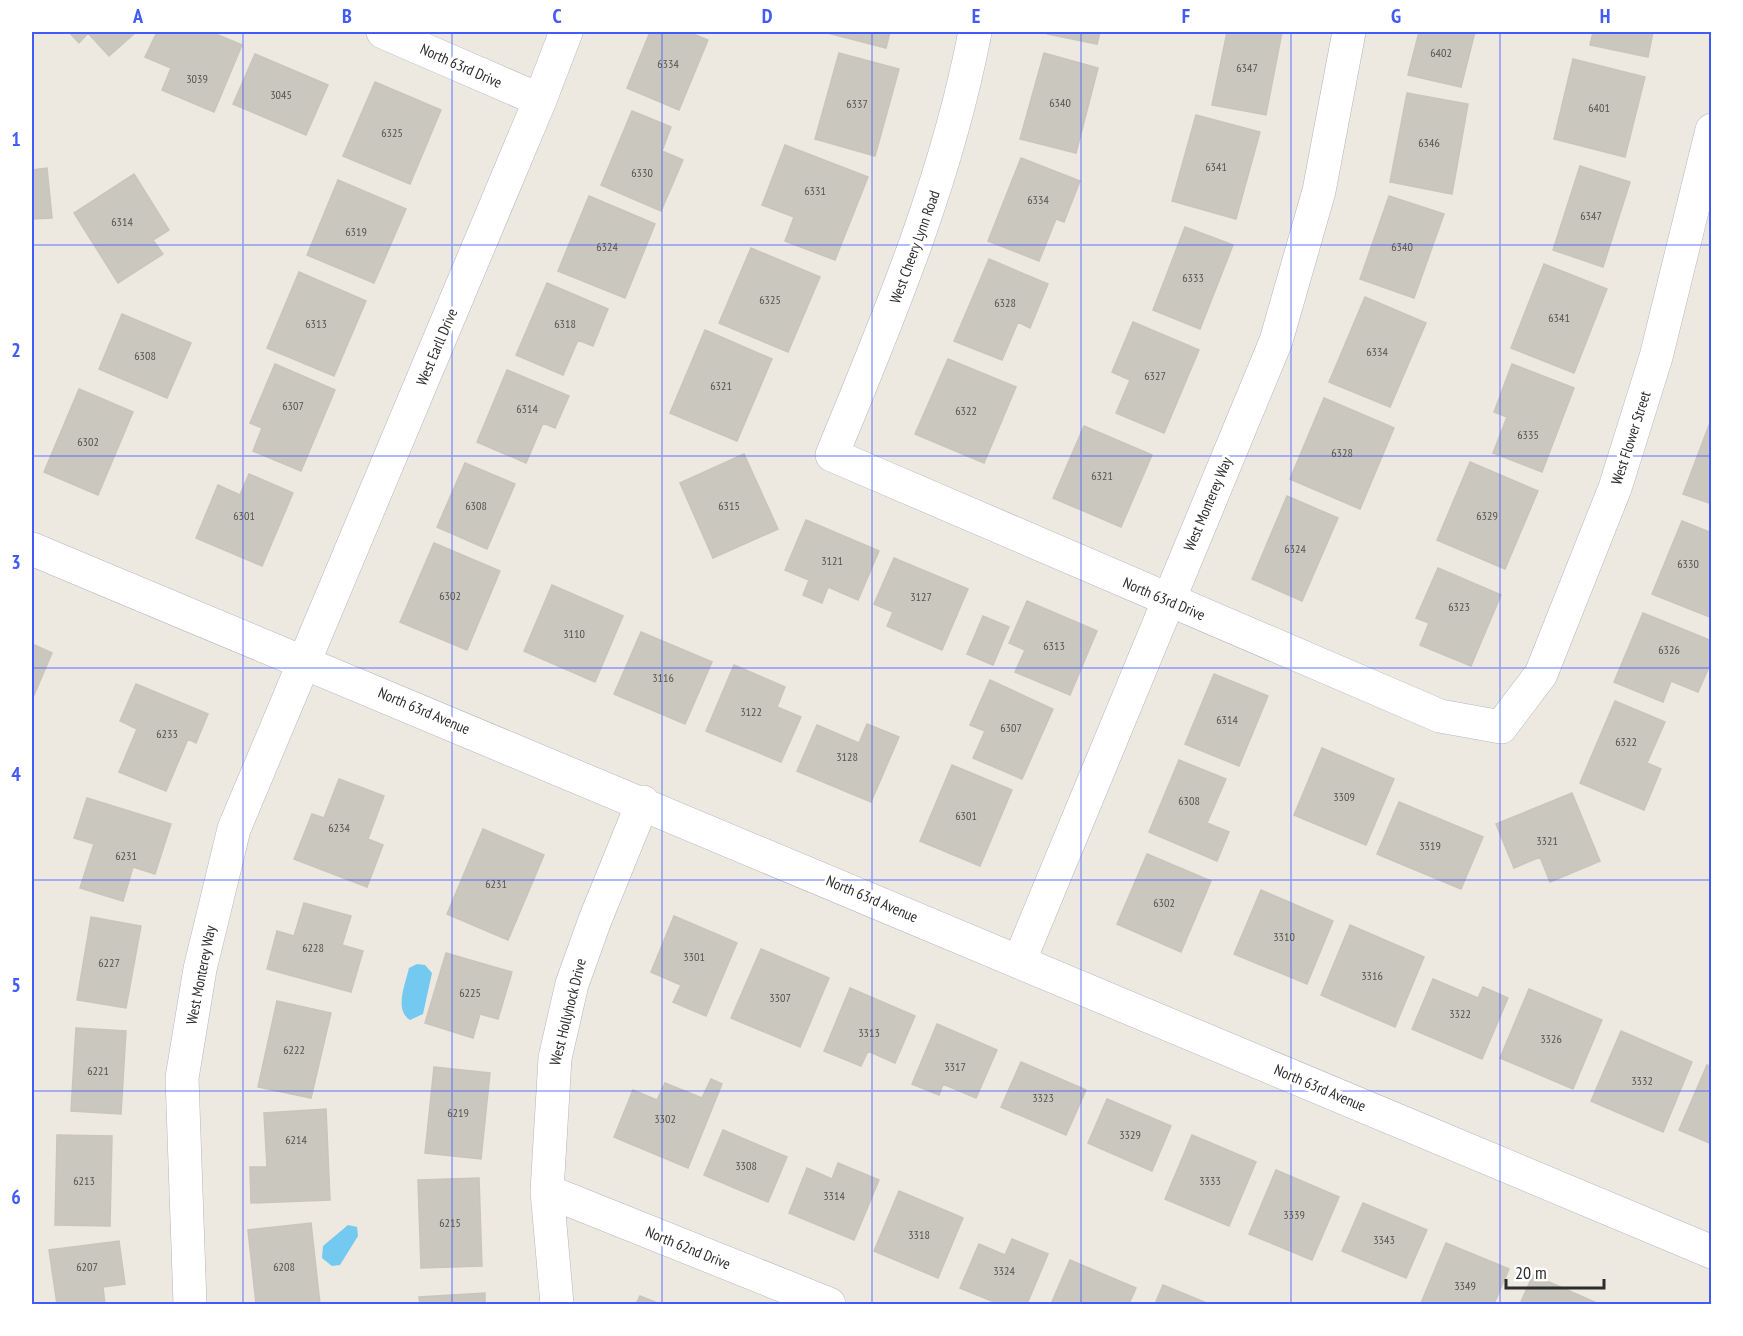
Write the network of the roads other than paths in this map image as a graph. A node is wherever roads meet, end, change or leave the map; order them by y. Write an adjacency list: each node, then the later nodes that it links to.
1 (383, 32): 5 (street, North 63rd Drive)
2 (566, 32): 5 (street, West Earll Drive)
3 (975, 32): 7 (street, West Cheery Lynn Road)
4 (1349, 32): 9 (street, West Monterey Way)
5 (540, 100): 10 (street, West Earll Drive)
6 (1712, 130): 11 (street, West Flower Street)
7 (832, 455): 9 (street, North 63rd Drive)
8 (32, 549): 10 (street, North 63rd Avenue)
9 (1168, 601): 11 (street, North 63rd Drive); 13 (street, West Monterey Way)
10 (305, 662): 12 (street, North 63rd Avenue); 16 (street, West Monterey Way)
11 (1501, 728)
12 (643, 802): 13 (street, North 63rd Avenue); 14 (street, West Hollyhock Drive)
13 (1019, 962): 15 (street, North 63rd Avenue)
14 (547, 1191): 17 (street, West Hollyhock Drive); 18 (street, North 62nd Drive)
15 (1712, 1252)
16 (190, 1305)
17 (557, 1305)
18 (829, 1305)

